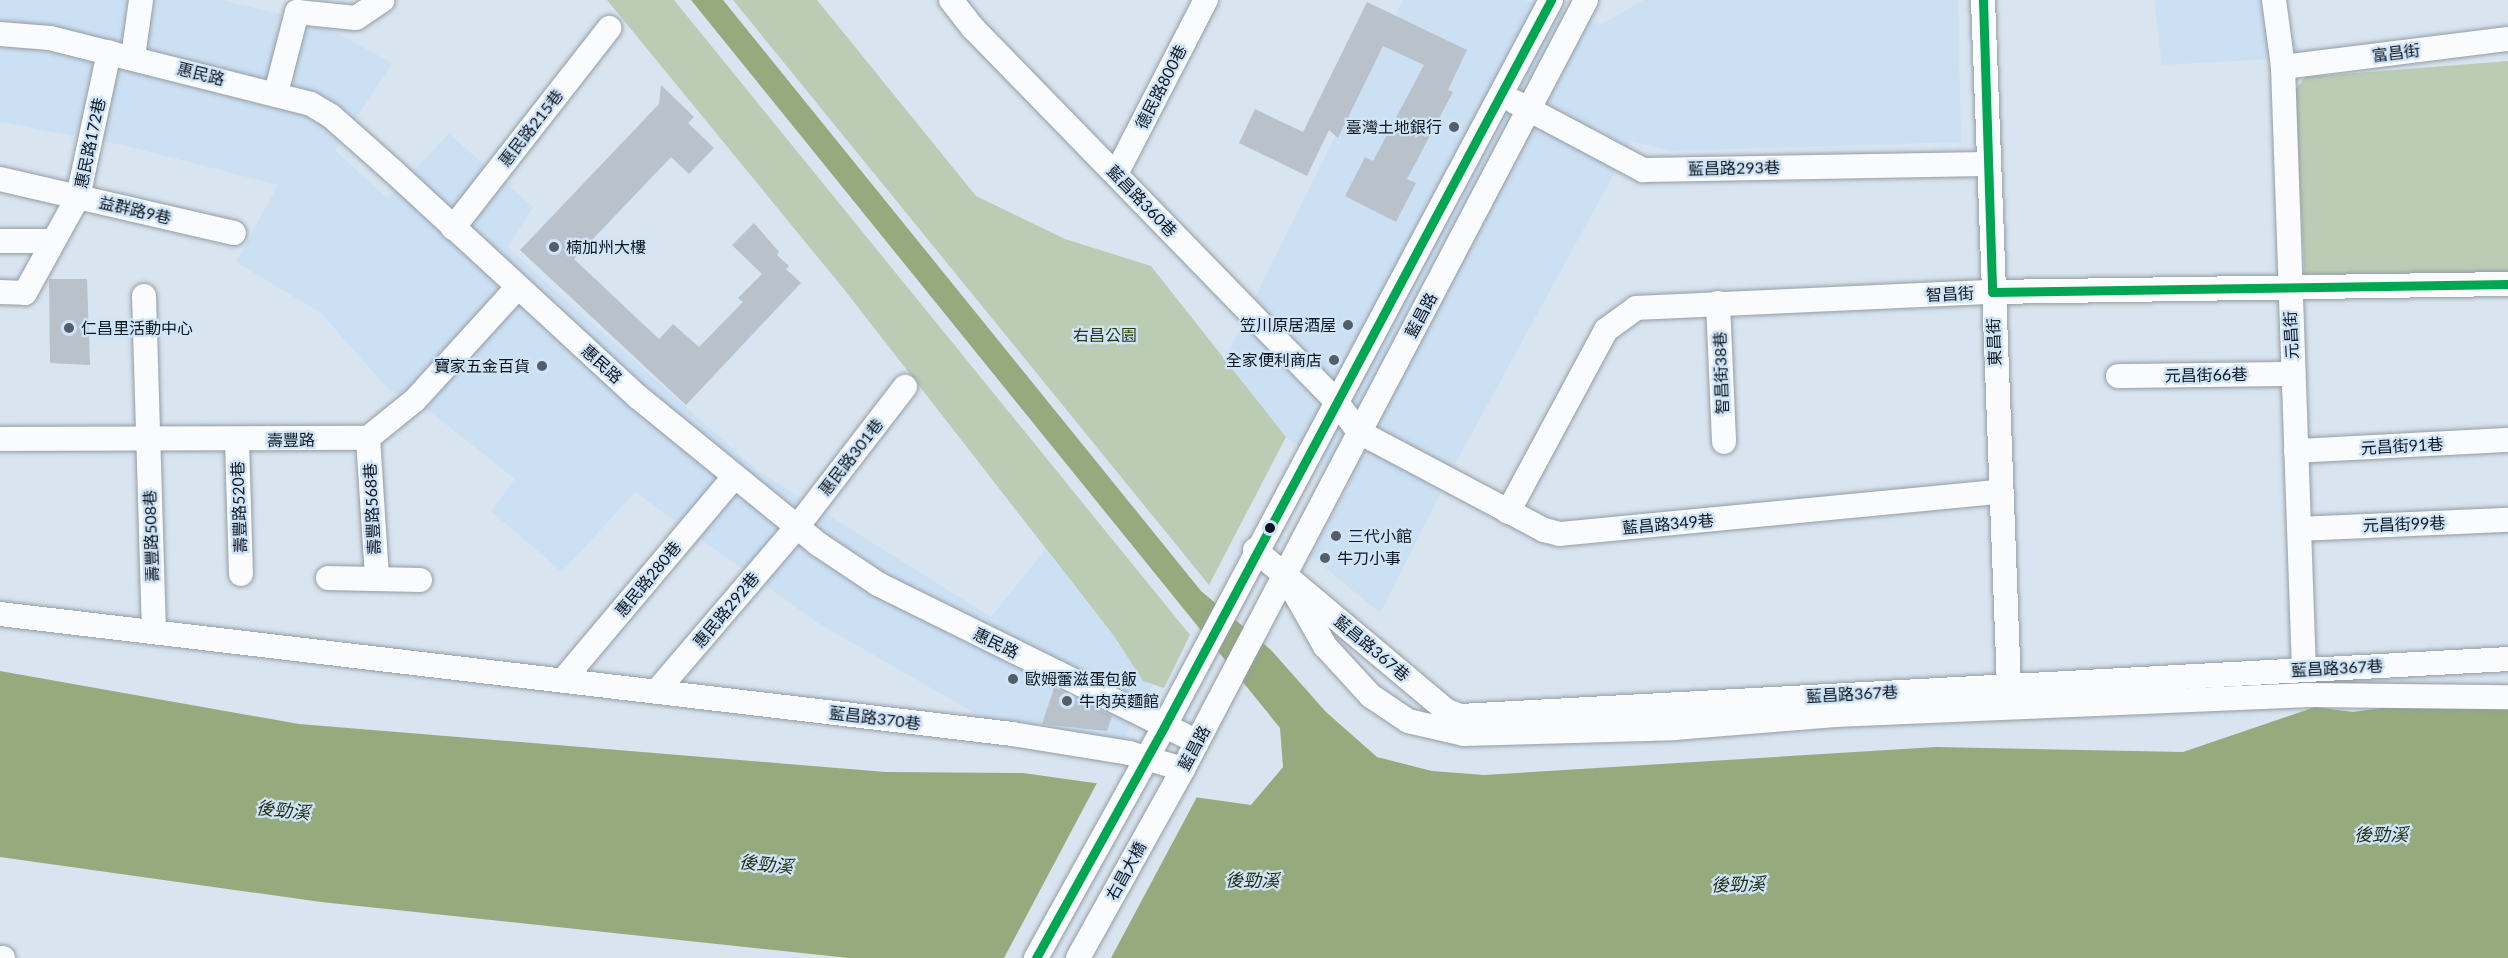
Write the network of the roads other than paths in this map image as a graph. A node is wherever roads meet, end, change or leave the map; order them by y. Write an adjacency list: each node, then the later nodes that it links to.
1 (141, 0): 13 (street)
2 (382, 0): 15 (street)
3 (951, 0): 19 (street, 藍昌路360巷)
4 (1206, 0): 19 (street, 德民路800巷)
5 (1551, 0): 16 (street)
6 (1586, 0): 17 (street, 藍昌路)
7 (1983, 0): 18 (street, 東昌街)
8 (2274, 0): 14 (street, 元昌街)
9 (609, 27): 22 (street, 惠民路215巷)
10 (0, 34): 12 (street, 惠民路)
11 (2508, 39): 14 (street, 富昌街)
12 (109, 52): 13 (street, 惠民路); 21 (street, 惠民路172巷)
13 (133, 57): 15 (street, 惠民路)
14 (2283, 67): 27 (street, 元昌街)
15 (276, 93): 22 (street, 惠民路)
16 (1500, 94): 17 (street, 藍昌路293巷); 36 (street)
17 (1528, 110): 18 (street, 藍昌路293巷); 37 (street, 藍昌路)
18 (1988, 164): 30 (street, 東昌街)
19 (1116, 174): 36 (street, 藍昌路360巷)
20 (0, 179): 21 (street, 益群路9巷)
21 (78, 197): 23 (street, 益群路9巷); 25 (street, 惠民路172巷)
22 (453, 228): 28 (street, 惠民路)
23 (234, 233)
24 (0, 241): 25 (street)
25 (52, 241): 29 (street, 惠民路172巷)
26 (2508, 284): 27 (street, 智昌街)
27 (2289, 286): 30 (street, 智昌街); 33 (street, 元昌街)
28 (518, 287): 38 (street); 45 (street, 惠民路)
29 (0, 292)
30 (1992, 292): 32 (street, 智昌街); 46 (street, 東昌街)
31 (144, 296): 41 (street, 壽豐路508巷)
32 (1718, 303): 43 (street, 智昌街38巷); 47 (street, 智昌街)
33 (2293, 374): 34 (street, 元昌街66巷); 44 (street, 元昌街)
34 (2118, 376)
35 (904, 387): 49 (street, 惠民路301巷)
36 (1335, 400): 37 (street, 藍昌路360巷); 51 (street)
37 (1359, 432): 47 (street, 藍昌路349巷); 53 (street, 藍昌路)
38 (368, 438): 42 (street, 壽豐路); 55 (street, 壽豐路568巷)
39 (0, 439): 41 (street, 壽豐路)
40 (2508, 440): 44 (street, 元昌街91巷)
41 (148, 441): 42 (street, 壽豐路); 58 (street, 壽豐路508巷)
42 (237, 441): 52 (street, 壽豐路520巷)
43 (1724, 442)
44 (2296, 451): 50 (street, 元昌街)
45 (733, 478): 49 (street, 惠民路); 61 (street, 惠民路280巷)
46 (2000, 492): 47 (street, 藍昌路349巷); 62 (street, 東昌街)
47 (1508, 512)
48 (2508, 520): 50 (street, 元昌街99巷)
49 (797, 527): 63 (street, 惠民路292巷); 65 (street, 惠民路)
50 (2299, 529): 60 (street, 元昌街)
51 (1255, 550): 53 (street, 藍昌路367巷); 65 (street)
52 (241, 574)
53 (1285, 575): 62 (street, 藍昌路367巷); 64 (street); 66 (street, 藍昌路)
54 (328, 578): 55 (street, 壽豐路568巷)
55 (377, 579): 56 (street, 壽豐路568巷)
56 (420, 580)
57 (0, 614): 58 (street, 藍昌路370巷)
58 (153, 632): 61 (street, 藍昌路370巷)
59 (2508, 659): 60 (street, 藍昌路367巷)
60 (2304, 670): 62 (street, 藍昌路367巷)
61 (564, 679): 63 (street, 藍昌路370巷)
62 (2009, 685)
63 (656, 692): 67 (street, 藍昌路370巷)
64 (2508, 697)
65 (1164, 727): 66 (street, 惠民路); 67 (street)
66 (1197, 742): 68 (street, 藍昌路)
67 (1142, 767): 68 (street, 藍昌路370巷); 69 (street)
68 (1178, 777): 70 (street, 右昌大橋)
69 (1036, 958)
70 (1078, 958)

